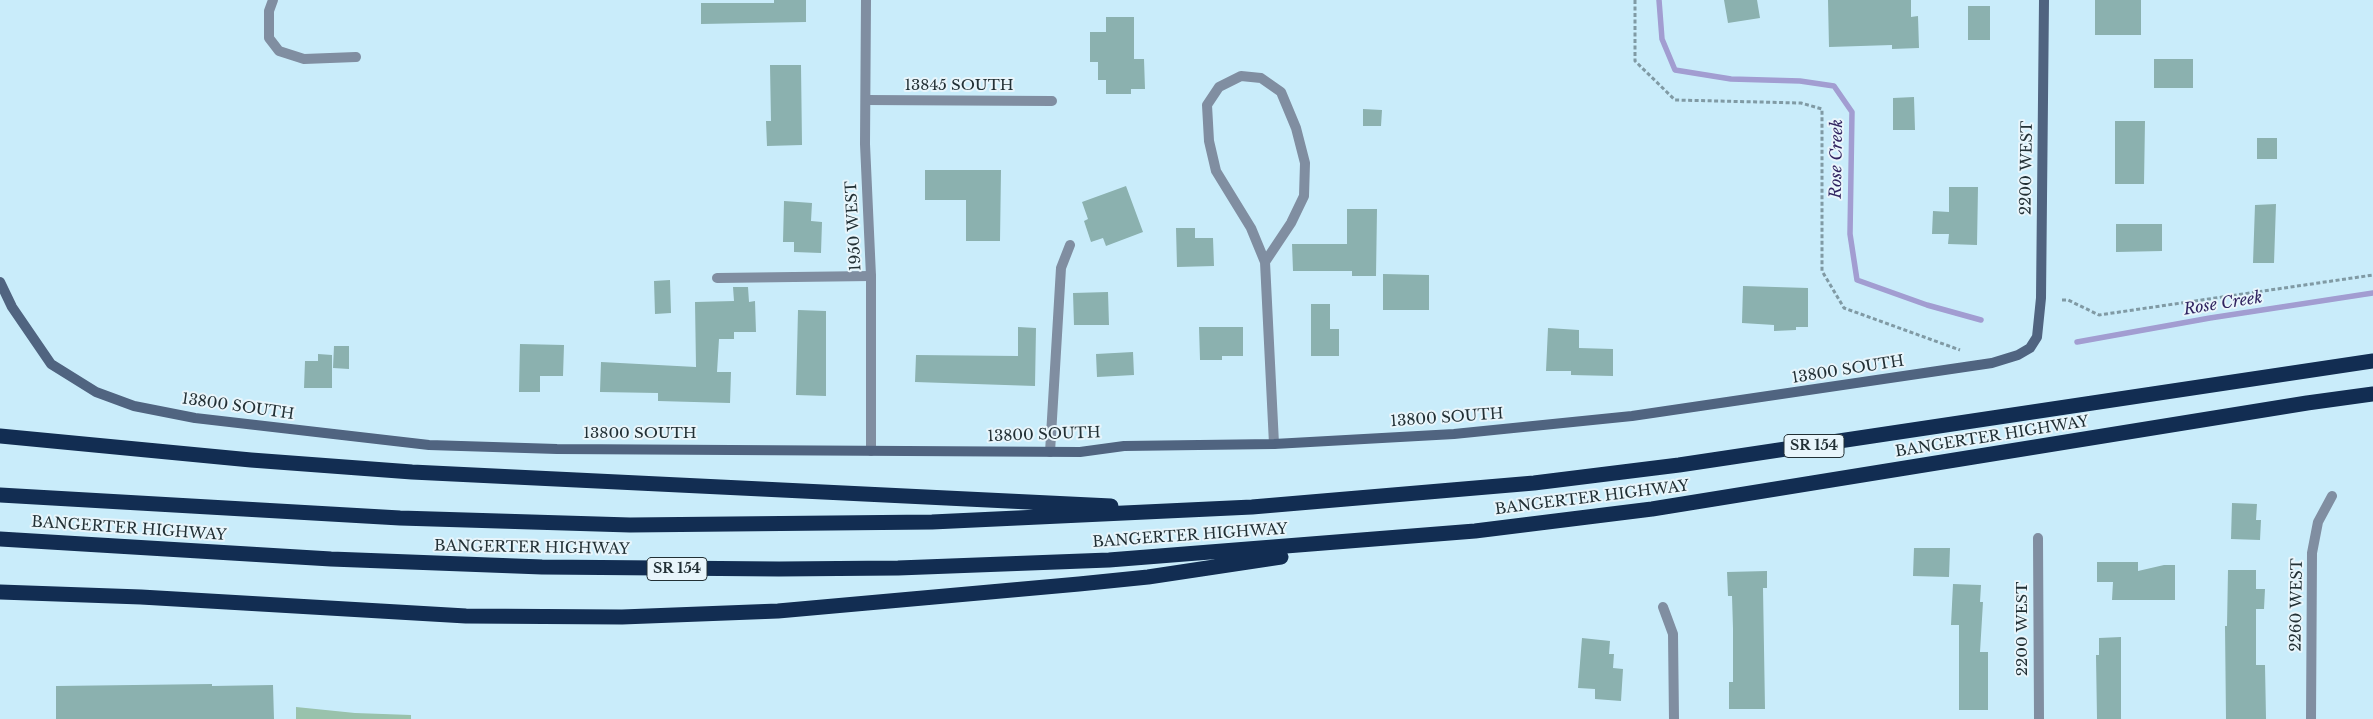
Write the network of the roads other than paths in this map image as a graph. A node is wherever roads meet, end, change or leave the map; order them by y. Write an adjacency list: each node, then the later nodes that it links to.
1 (273, 0): 4 (street)
2 (866, 0): 5 (street, 1950 WEST)
3 (2044, 0): 12 (street, 2200 WEST)
4 (356, 57)
5 (866, 100): 6 (street, 13845 SOUTH); 9 (street, 1950 WEST)
6 (1052, 102)
7 (1070, 245): 18 (street)
8 (1265, 262): 8 (street); 16 (street)
9 (871, 276): 10 (street); 17 (street, 1950 WEST)
10 (717, 278)
11 (0, 282): 17 (street, 13800 SOUTH)
12 (2037, 337): 16 (street, 13800 SOUTH)
13 (2373, 361): 21 (highway, BANGERTER HIGHWAY / SR 154)
14 (2373, 394): 24 (highway, BANGERTER HIGHWAY / SR 154)
15 (0, 436): 21 (highway)
16 (1274, 444): 18 (street, 13800 SOUTH)
17 (871, 451): 18 (street, 13800 SOUTH)
18 (1050, 452)
19 (0, 495): 21 (highway, BANGERTER HIGHWAY / SR 154)
20 (2332, 496): 29 (street, 2260 WEST)
21 (1252, 507)
22 (2038, 538): 28 (street, 2200 WEST)
23 (0, 539): 24 (highway, BANGERTER HIGHWAY / SR 154)
24 (1353, 542): 25 (highway)
25 (0, 592)
26 (1663, 606): 27 (street)
27 (1674, 719)
28 (2039, 719)
29 (2311, 719)

